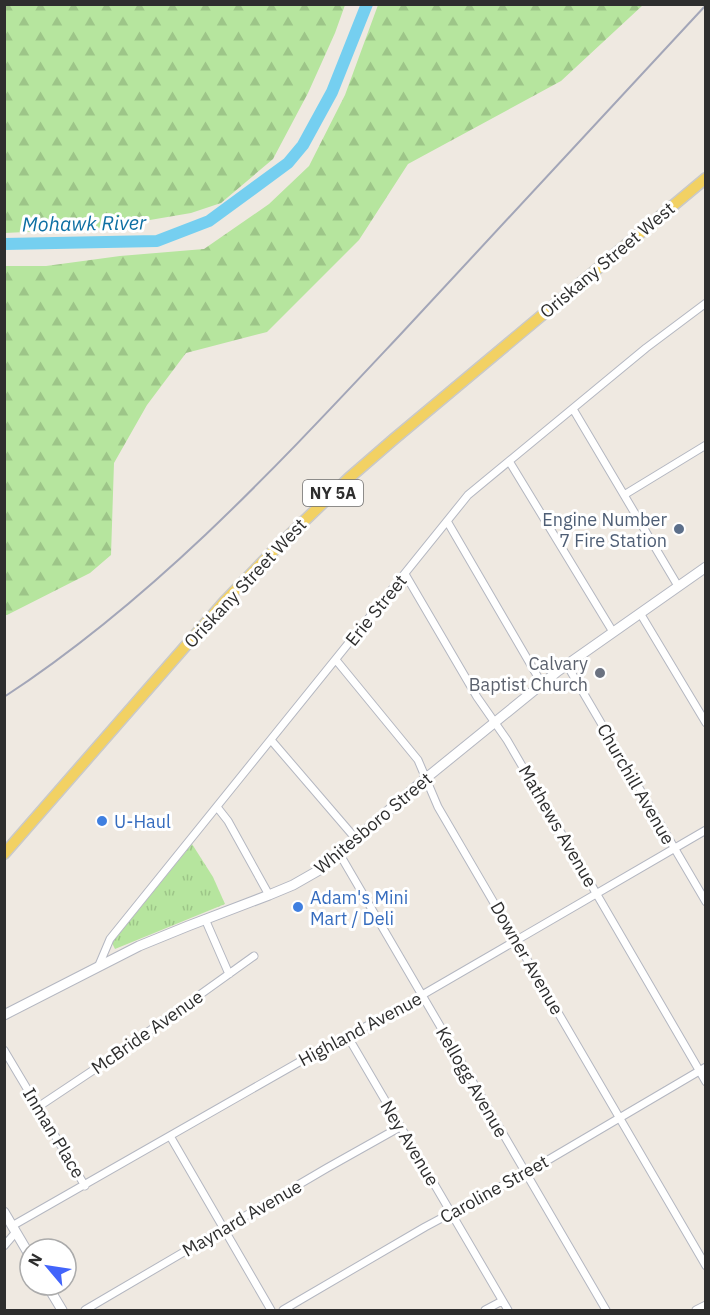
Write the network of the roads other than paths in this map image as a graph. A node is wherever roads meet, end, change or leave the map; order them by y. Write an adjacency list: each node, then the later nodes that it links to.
1 (705, 178): 25 (main road, Oriskany Street West / NY 5A)
2 (705, 303): 3 (street, Erie Street)
3 (573, 409): 5 (street, Erie Street); 6 (street)
4 (705, 445): 6 (street)
5 (509, 461): 7 (street, Erie Street); 12 (street)
6 (624, 495): 10 (street)
7 (447, 521): 9 (street, Erie Street); 15 (street)
8 (705, 567): 10 (street, Whitesboro Street)
9 (405, 574): 13 (street, Erie Street); 16 (street, Mathews Avenue)
10 (678, 586): 11 (street, Whitesboro Street)
11 (640, 613): 12 (street, Whitesboro Street); 17 (street)
12 (613, 632): 14 (street, Whitesboro Street)
13 (336, 660): 18 (street, Erie Street); 19 (street, Downer Avenue)
14 (567, 665): 15 (street, Whitesboro Street); 23 (street, Churchill Avenue)
15 (542, 684): 16 (street, Whitesboro Street)
16 (494, 722): 19 (street, Whitesboro Street); 26 (street, Mathews Avenue)
17 (705, 723)
18 (271, 740): 20 (street, Erie Street); 22 (street)
19 (425, 779): 22 (street, Whitesboro Street); 30 (street, Downer Avenue)
20 (217, 807): 27 (street); 32 (street, Erie Street)
21 (705, 830): 23 (street, Highland Avenue)
22 (356, 838): 24 (street, Whitesboro Street)
23 (674, 849): 26 (street, Highland Avenue); 28 (street, Churchill Avenue)
24 (339, 853): 27 (street, Whitesboro Street); 34 (street, Kellogg Avenue)
25 (4, 854)
26 (597, 893): 30 (street, Highland Avenue); 38 (street, Mathews Avenue)
27 (269, 896): 29 (street, Whitesboro Street)
28 (705, 902)
29 (205, 919): 32 (street, Whitesboro Street); 33 (street)
30 (516, 940): 34 (street, Highland Avenue); 41 (street, Downer Avenue)
31 (254, 956): 33 (street, McBride Avenue)
32 (99, 965): 35 (street, Whitesboro Street)
33 (229, 974): 40 (street, McBride Avenue)
34 (422, 996): 36 (street, Highland Avenue); 44 (street, Kellogg Avenue)
35 (4, 1015)
36 (348, 1037): 42 (street, Ney Avenue); 43 (street, Highland Avenue)
37 (4, 1050): 40 (street, Inman Place)
38 (702, 1069): 39 (street, Mathews Avenue); 41 (street, Caroline Street)
39 (705, 1082)
40 (38, 1107): 45 (street, Inman Place)
41 (621, 1118): 44 (street, Caroline Street); 52 (street, Downer Avenue)
42 (400, 1127): 47 (street, Ney Avenue); 49 (street, Maynard Avenue)
43 (171, 1136): 45 (street, Highland Avenue); 49 (street)
44 (526, 1173): 47 (street, Caroline Street); 62 (street, Kellogg Avenue)
45 (85, 1186): 48 (street, Highland Avenue)
46 (4, 1212): 48 (street)
47 (451, 1213): 54 (street, Ney Avenue); 59 (street, Caroline Street)
48 (14, 1229): 50 (street); 51 (street)
49 (223, 1229): 57 (street, Maynard Avenue); 58 (street)
50 (19, 1237)
51 (4, 1246)
52 (705, 1266)
53 (54, 1297): 56 (street)
54 (502, 1301): 60 (street); 61 (street, Ney Avenue)
55 (705, 1305): 63 (street)
56 (62, 1311)
57 (85, 1311)
58 (271, 1311)
59 (283, 1311)
60 (485, 1311)
61 (508, 1311)
62 (606, 1311)
63 (696, 1311)

